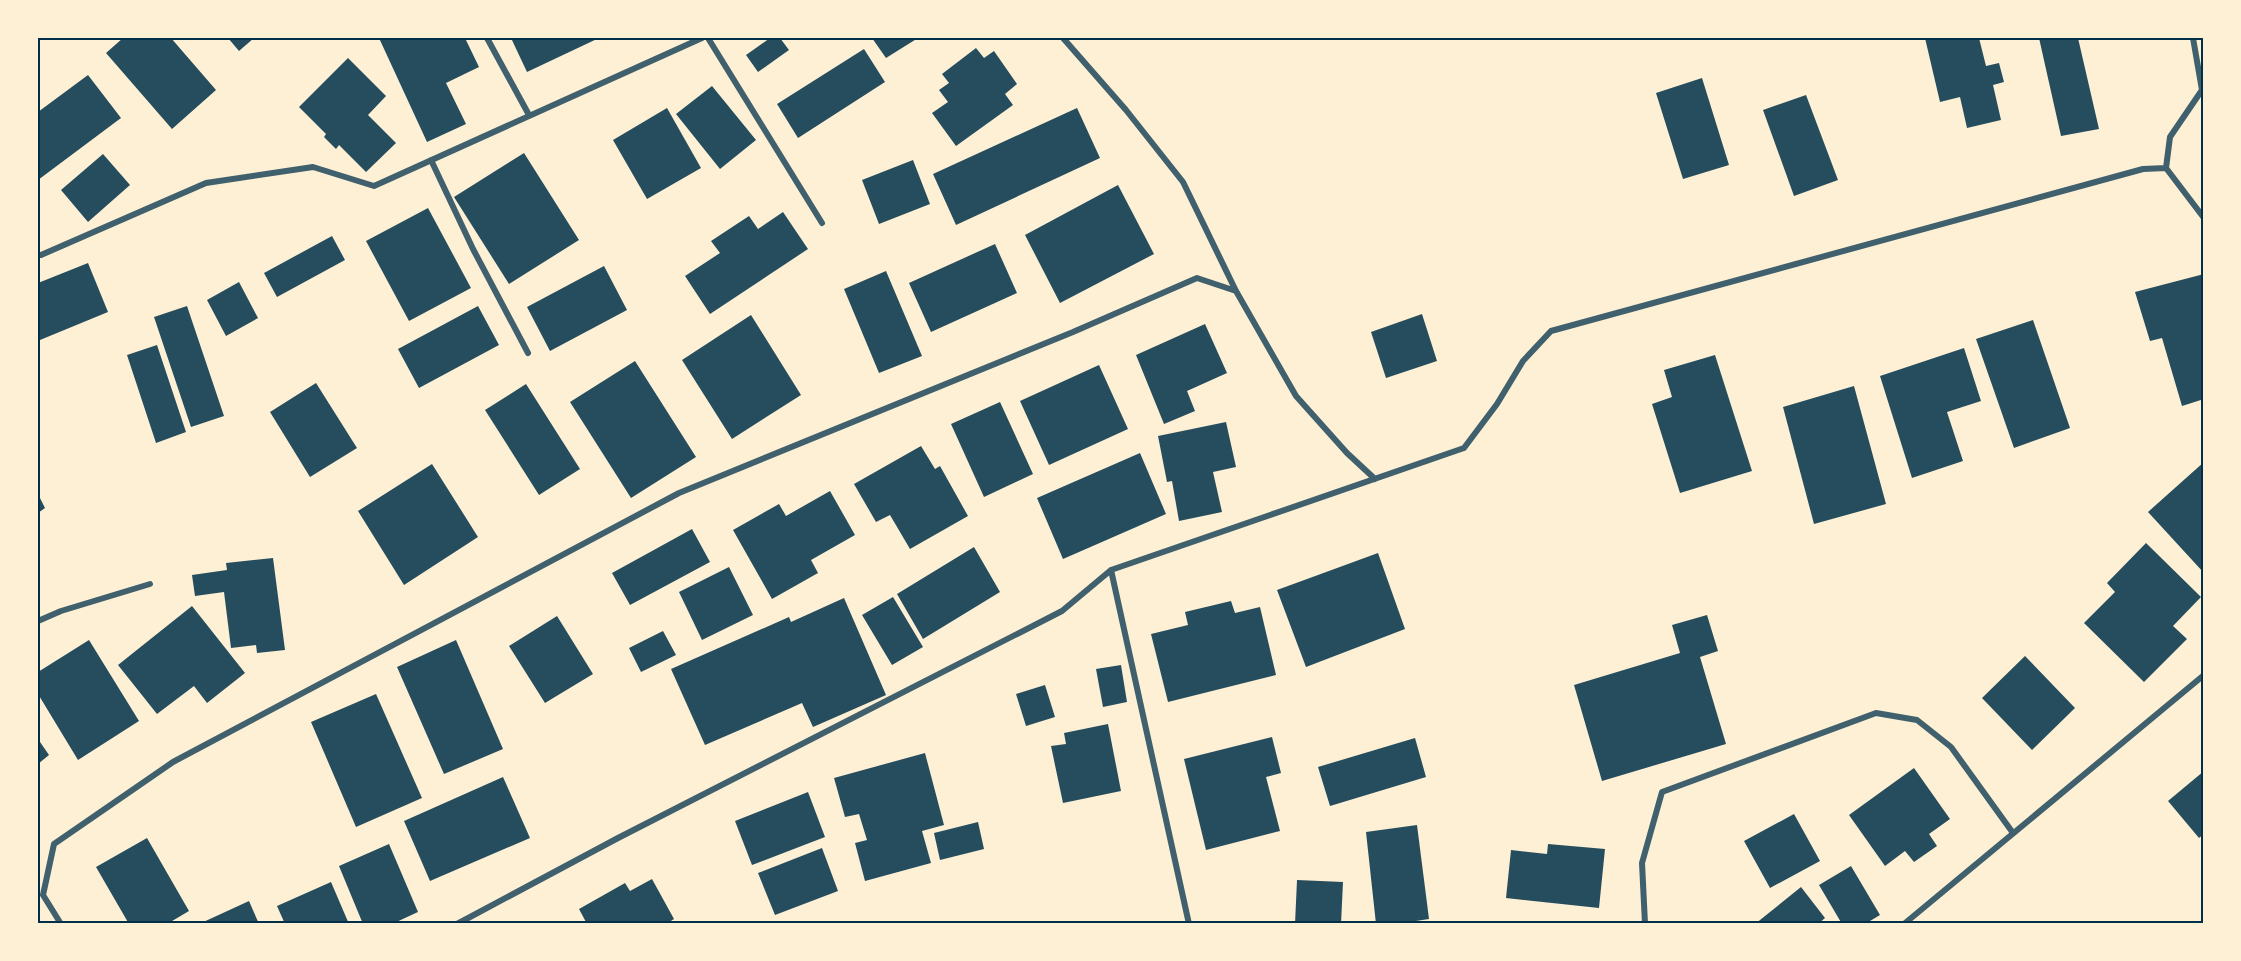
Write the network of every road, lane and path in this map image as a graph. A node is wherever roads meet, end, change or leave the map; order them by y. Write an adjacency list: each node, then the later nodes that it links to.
1 (487, 38): 6 (street)
2 (702, 38): 6 (street)
3 (708, 38): 10 (street)
4 (1063, 38): 12 (street)
5 (2193, 38): 8 (street)
6 (529, 115): 7 (street)
7 (431, 160): 11 (street); 13 (street)
8 (2166, 168): 9 (street); 14 (street)
9 (2204, 218)
10 (822, 223)
11 (38, 255)
12 (1236, 291): 14 (street); 20 (street)
13 (528, 353)
14 (1375, 479): 15 (street)
15 (1111, 570): 21 (street); 22 (street)
16 (150, 584): 17 (street)
17 (38, 621)
18 (2204, 675): 19 (street)
19 (2013, 833): 23 (street); 24 (street)
20 (62, 924)
21 (457, 924)
22 (1189, 924)
23 (1645, 924)
24 (1904, 924)

